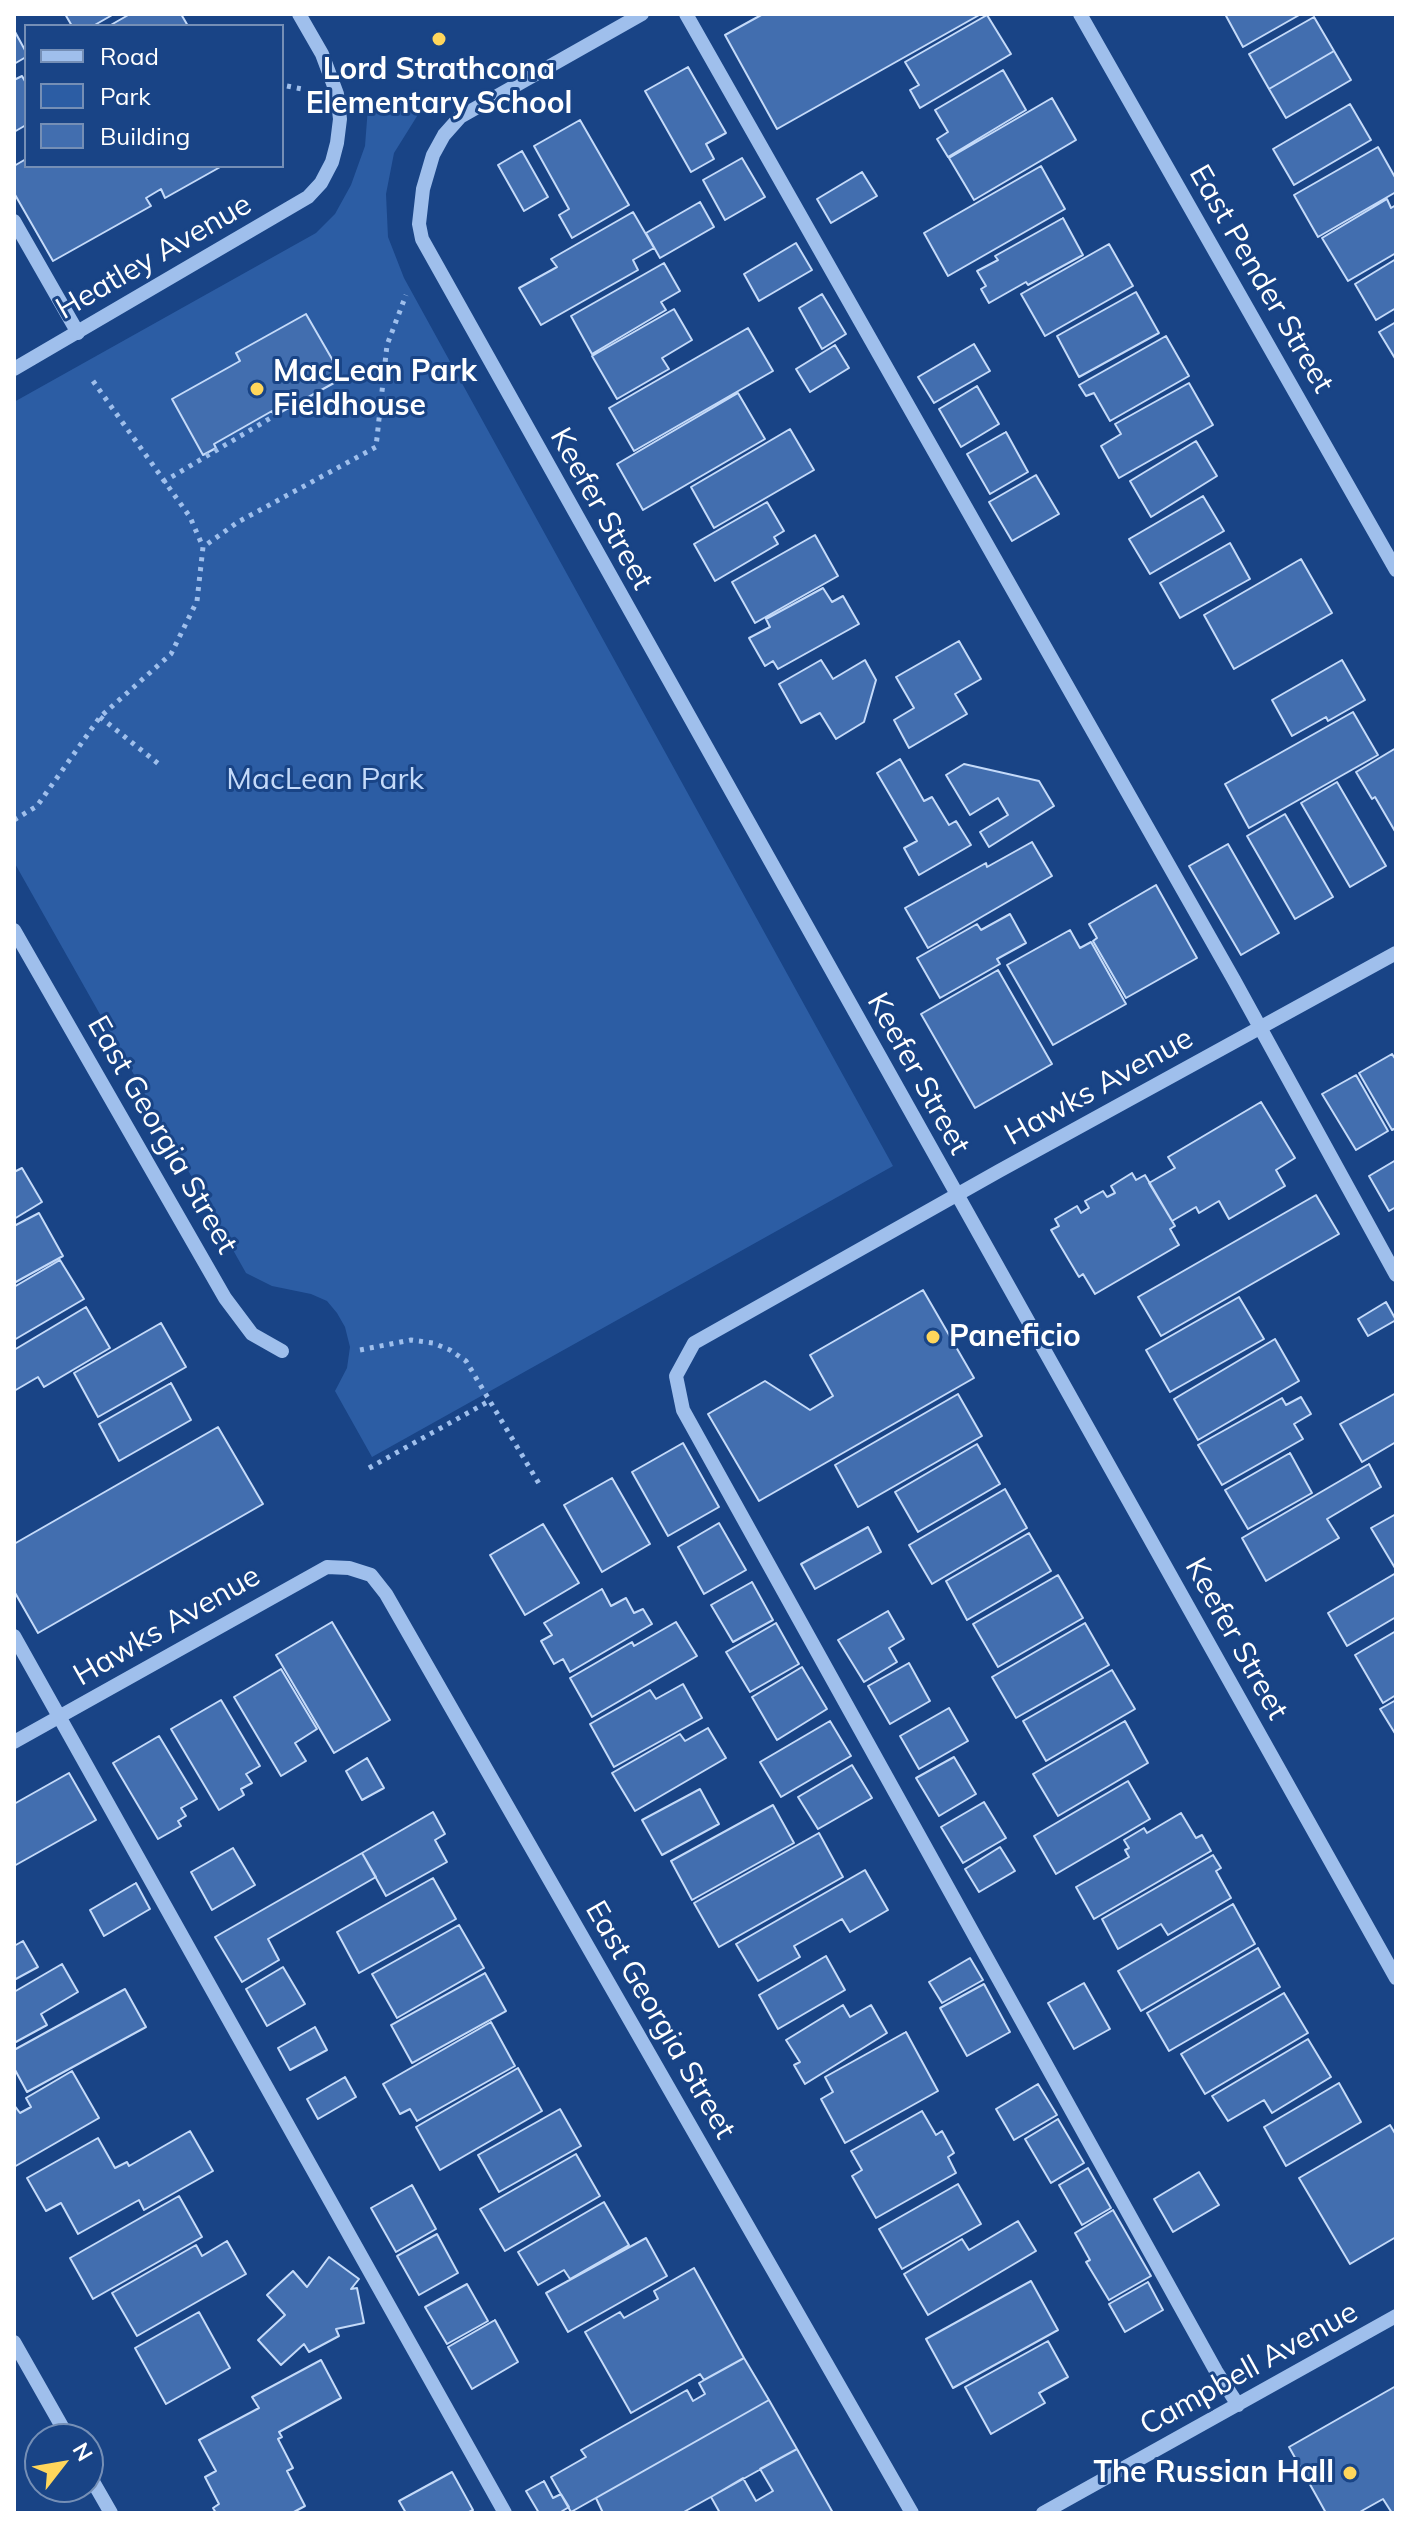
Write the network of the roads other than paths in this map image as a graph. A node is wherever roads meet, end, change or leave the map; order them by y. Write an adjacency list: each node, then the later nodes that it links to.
1 (299, 14): 6 (street, Heatley Avenue)
2 (642, 14): 12 (street, Keefer Street)
3 (686, 14): 11 (street)
4 (1080, 14): 8 (street, East Pender Street)
5 (14, 221): 6 (street)
6 (78, 333): 7 (street, Heatley Avenue)
7 (14, 369)
8 (1396, 570)
9 (14, 930): 14 (street, East Georgia Street)
10 (1396, 953): 11 (street, Hawks Avenue)
11 (1260, 1028): 12 (street, Hawks Avenue); 13 (street)
12 (956, 1195): 19 (street, Keefer Street); 22 (street, Hawks Avenue)
13 (1396, 1275)
14 (282, 1351)
15 (349, 1568): 17 (street, Hawks Avenue); 25 (street, East Georgia Street)
16 (14, 1636): 17 (street)
17 (60, 1717): 18 (street, Hawks Avenue); 24 (street)
18 (14, 1742)
19 (1396, 1978)
20 (1396, 2316): 22 (street, Campbell Avenue)
21 (14, 2342): 23 (street)
22 (1238, 2405): 26 (street, Campbell Avenue)
23 (60, 2423)
24 (505, 2513)
25 (912, 2513)
26 (1043, 2513)

